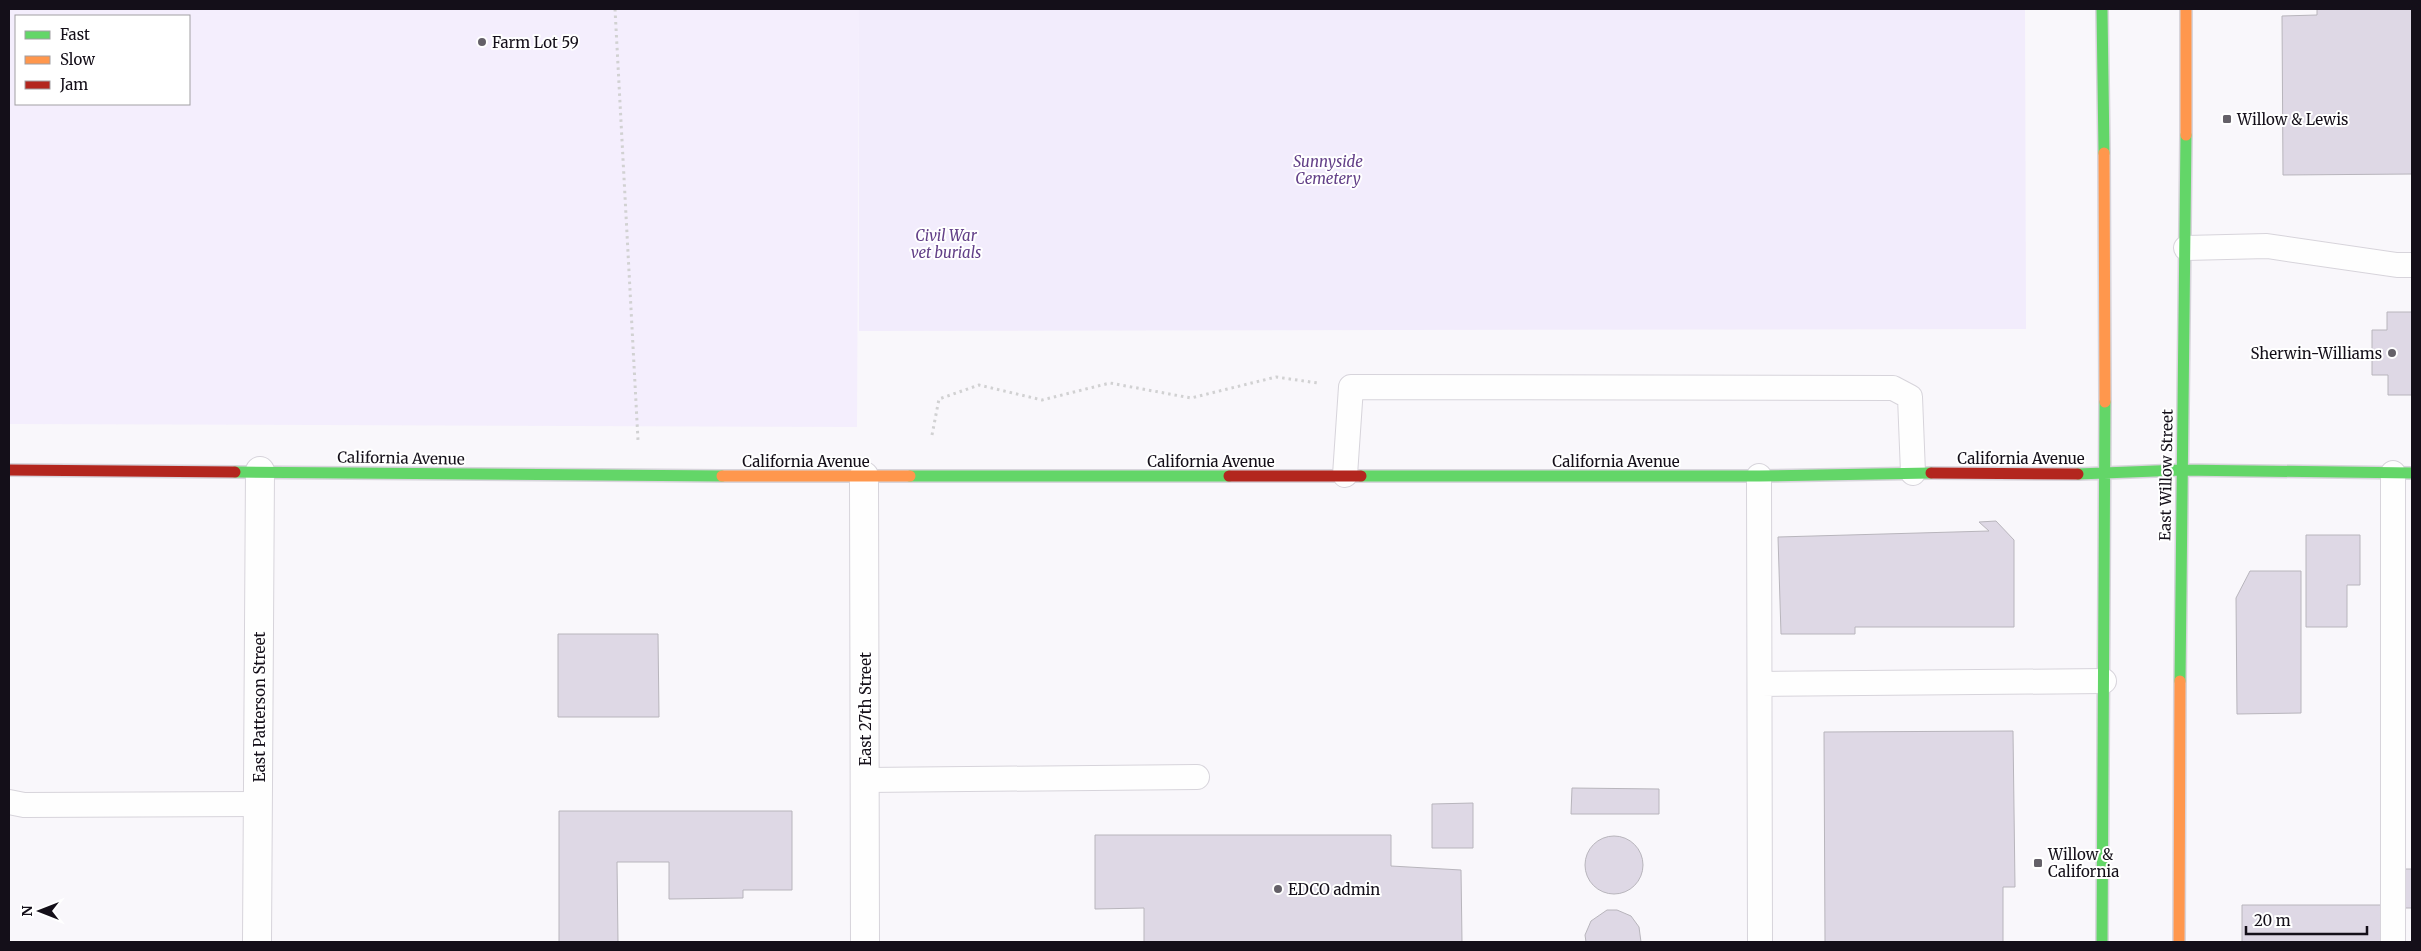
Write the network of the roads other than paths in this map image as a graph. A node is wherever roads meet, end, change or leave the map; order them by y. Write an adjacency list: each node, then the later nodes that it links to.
1 (2102, 9): 10 (street)
2 (2186, 9): 3 (street, East Willow Street)
3 (2186, 248): 4 (lane); 6 (street, East Willow Street)
4 (2412, 265)
5 (9, 470): 7 (street, California Avenue)
6 (2181, 470): 9 (street, California Avenue); 10 (street, California Avenue); 24 (street, East Willow Street)
7 (260, 472): 12 (street, California Avenue); 19 (street, East Patterson Street)
8 (1913, 473): 10 (street, California Avenue); 11 (lane); 13 (street, California Avenue)
9 (2402, 473): 25 (lane)
10 (2105, 474): 14 (street)
11 (1345, 475): 12 (street, California Avenue); 13 (street, California Avenue)
12 (864, 476): 17 (street, East 27th Street)
13 (1759, 476): 15 (lane)
14 (2104, 680): 15 (lane); 23 (street)
15 (1761, 684): 22 (lane)
16 (1197, 778): 17 (lane)
17 (866, 780): 21 (street, East 27th Street)
18 (9, 802): 19 (lane)
19 (258, 804): 20 (street, East Patterson Street)
20 (257, 942)
21 (865, 942)
22 (1760, 942)
23 (2102, 942)
24 (2179, 942)
25 (2393, 942)

